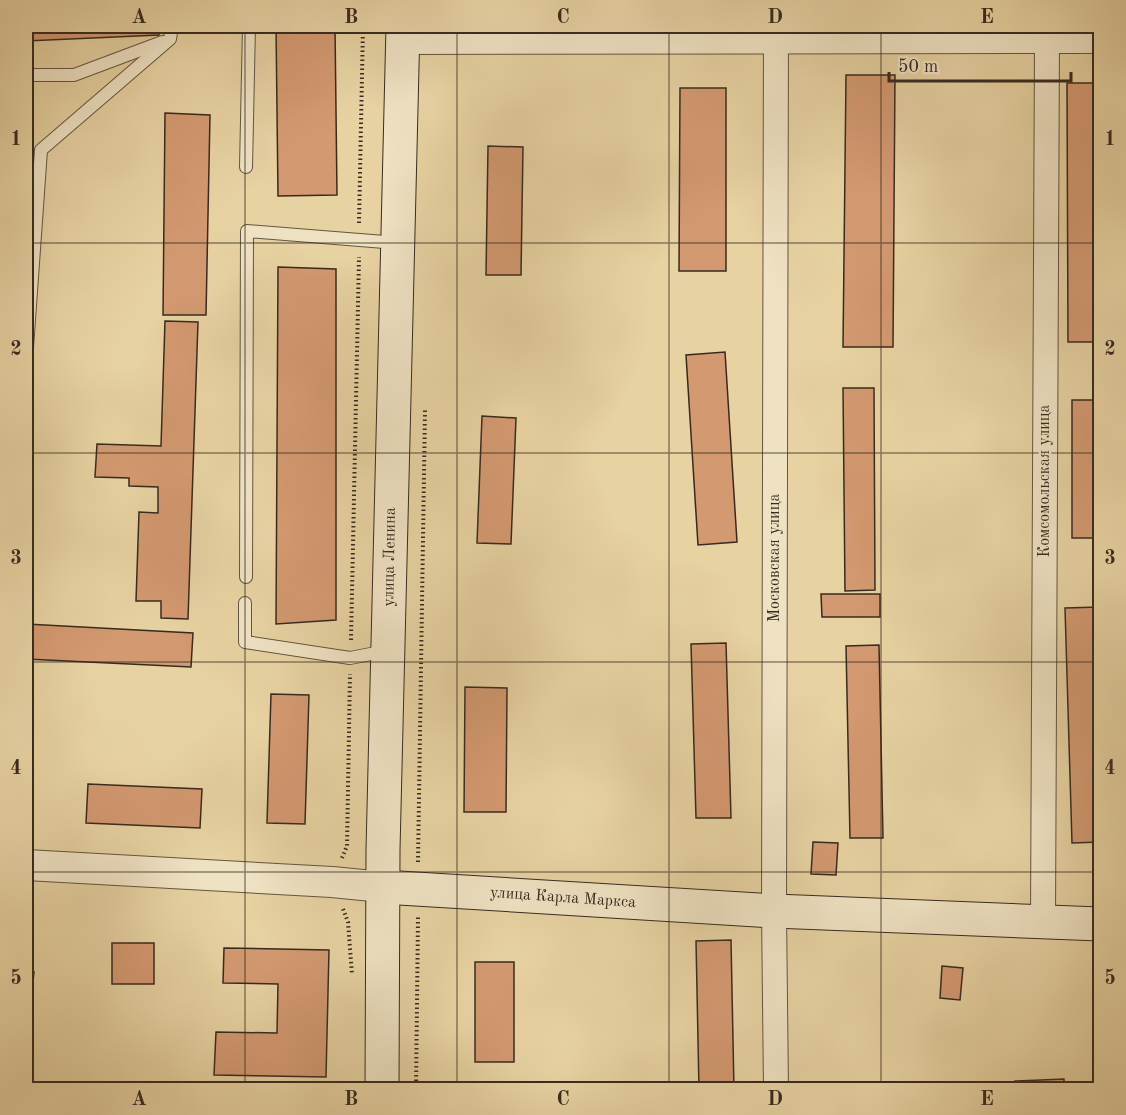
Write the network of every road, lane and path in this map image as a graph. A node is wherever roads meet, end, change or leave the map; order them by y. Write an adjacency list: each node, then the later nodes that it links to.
1 (172, 26): 6 (lane)
2 (249, 26): 10 (lane)
3 (363, 26): 11 (path)
4 (776, 33): 5 (street); 7 (street); 23 (street, Московская улица)
5 (403, 34): 12 (main road, улица Ленина)
6 (170, 39): 9 (lane); 13 (lane)
7 (1047, 41): 8 (street); 24 (street, Комсомольская улица)
8 (1101, 41)
9 (26, 75)
10 (246, 167)
11 (359, 241): 12 (lane); 15 (lane); 18 (path)
12 (398, 243): 17 (main road, улица Ленина)
13 (26, 362)
14 (425, 401): 22 (path)
15 (246, 577)
16 (245, 603): 18 (lane)
17 (387, 651): 18 (lane); 21 (main road, улица Ленина)
18 (350, 658): 20 (path)
19 (26, 865): 20 (street, улица Карла Маркса)
20 (332, 882): 21 (street, улица Карла Маркса); 26 (path)
21 (383, 887): 22 (main road, улица Карла Маркса); 27 (main road, улица Ленина)
22 (418, 889): 23 (main road, улица Карла Маркса); 28 (path)
23 (774, 911): 24 (main road, улица Карла Маркса); 29 (street, Московская улица)
24 (1043, 921): 25 (main road, улица Карла Маркса)
25 (1101, 924)
26 (352, 978)
27 (382, 1089)
28 (416, 1089)
29 (776, 1089)

